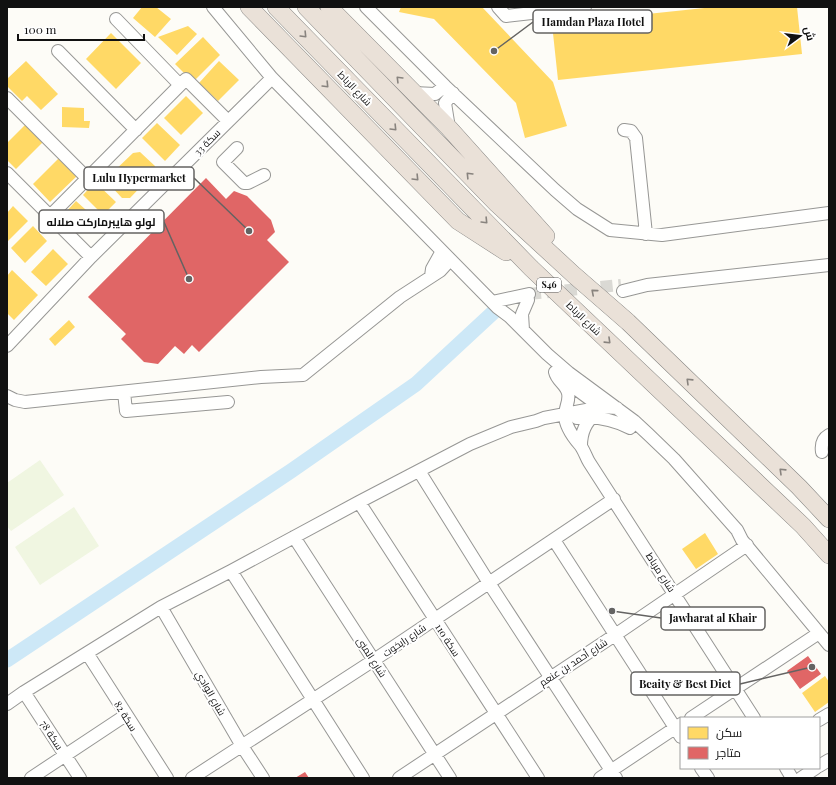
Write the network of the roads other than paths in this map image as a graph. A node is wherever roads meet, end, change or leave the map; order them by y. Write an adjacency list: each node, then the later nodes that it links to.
1 (213, 7): 11 (street)
2 (249, 7): 30 (highway, one-way to 30)
3 (276, 7): 30 (highway, شارع الرباط / S46, one-way to 30)
4 (306, 7): 31 (highway, شارع الرباط / S46, one-way to 4)
5 (329, 7): 14 (highway, one-way to 5)
6 (366, 7): 13 (street)
7 (498, 7): 8 (street)
8 (585, 7)
9 (116, 19): 12 (street)
10 (58, 51): 18 (street)
11 (272, 78): 16 (street, سكة 33); 27 (street)
12 (180, 85): 16 (street); 18 (street)
13 (449, 90): 14 (street); 17 (street); 26 (street)
14 (414, 93): 17 (highway)
15 (7, 98): 23 (street)
16 (228, 121): 28 (street, سكة 33)
17 (449, 128): 31 (highway)
18 (136, 130): 23 (street)
19 (624, 130): 26 (street)
20 (237, 148): 22 (street)
21 (7, 173): 25 (street)
22 (264, 175)
23 (87, 178): 25 (street)
24 (829, 214): 26 (street)
25 (50, 216): 28 (street)
26 (646, 234)
27 (446, 255): 33 (street); 37 (street)
28 (91, 257): 35 (street, سكة 33)
29 (829, 265): 32 (street)
30 (531, 268): 56 (highway, شارع الرباط / S46, one-way to 56)
31 (574, 275): 48 (highway, شارع الرباط / S46, one-way to 31)
32 (622, 288)
33 (495, 305): 34 (street); 34 (street); 36 (street)
34 (523, 330): 40 (street)
35 (7, 346)
36 (555, 372): 40 (street); 41 (street)
37 (124, 392): 38 (street); 39 (street)
38 (7, 396)
39 (228, 402)
40 (601, 402): 41 (street); 42 (street); 43 (street); 55 (street)
41 (565, 417): 42 (street); 45 (street, شارع مرباط); 47 (street)
42 (592, 417): 43 (street); 45 (street)
43 (630, 428): 55 (street)
44 (829, 435): 46 (street)
45 (581, 446): 49 (street, شارع مرباط)
46 (822, 452)
47 (418, 470): 50 (street); 58 (street)
48 (799, 487): 51 (street); 52 (highway, شارع الرباط / S46)
49 (614, 499): 54 (street, شارع رايخوت); 59 (street, شارع مرباط)
50 (359, 502): 53 (street); 61 (street, سكة 110)
51 (829, 513)
52 (829, 520)
53 (294, 537): 57 (street); 66 (street, شارع المنى)
54 (554, 540): 58 (street, شارع رايخوت); 63 (street)
55 (744, 543): 59 (street, شارع أحمد بن عنعم); 62 (street)
56 (829, 555)
57 (231, 571): 60 (street); 70 (street)
58 (488, 583): 61 (street, شارع رايخوت); 67 (street)
59 (675, 594): 63 (street, شارع أحمد بن عنعم); 68 (street, شارع مرباط)
60 (161, 607): 65 (street); 79 (street, شارع الوادي)
61 (435, 619): 66 (street, شارع رايخوت); 72 (street, سكة 110)
62 (818, 633): 64 (street); 68 (street)
63 (615, 635): 67 (street, شارع أحمد بن عنعم); 78 (street)
64 (829, 645)
65 (87, 653): 69 (street); 74 (street, سكة 82)
66 (374, 660): 70 (street, شارع رايخوت); 81 (street, شارع المنى)
67 (550, 677): 72 (street, شارع أحمد بن عنعم); 87 (street)
68 (736, 689): 75 (street); 76 (street, شارع مرباط)
69 (24, 692): 71 (street); 80 (street, سكة 78)
70 (313, 700): 79 (street, شارع رايخوت); 93 (street)
71 (7, 704)
72 (496, 714): 81 (street, شارع أحمد بن عنعم); 96 (street, سكة 110)
73 (829, 714): 77 (street)
74 (126, 715): 80 (street); 90 (street, سكة 82)
75 (693, 717)
76 (753, 717)
77 (820, 719)
78 (679, 730): 87 (street)
79 (242, 746): 91 (street, شارع رايخوت); 92 (street, شارع الوادي)
80 (65, 754): 88 (street); 89 (street, سكة 78)
81 (435, 755): 94 (street, شارع أحمد بن عنعم); 95 (street, شارع المنى)
82 (829, 760): 83 (street)
83 (820, 765)
84 (702, 769): 98 (street)
85 (787, 769): 99 (street)
86 (814, 769): 100 (street)
87 (614, 774): 97 (street)
88 (31, 778)
89 (80, 778)
90 (167, 778)
91 (192, 778)
92 (263, 778)
93 (363, 778)
94 (399, 778)
95 (450, 778)
96 (538, 778)
97 (600, 778)
98 (708, 778)
99 (792, 778)
100 (801, 778)

